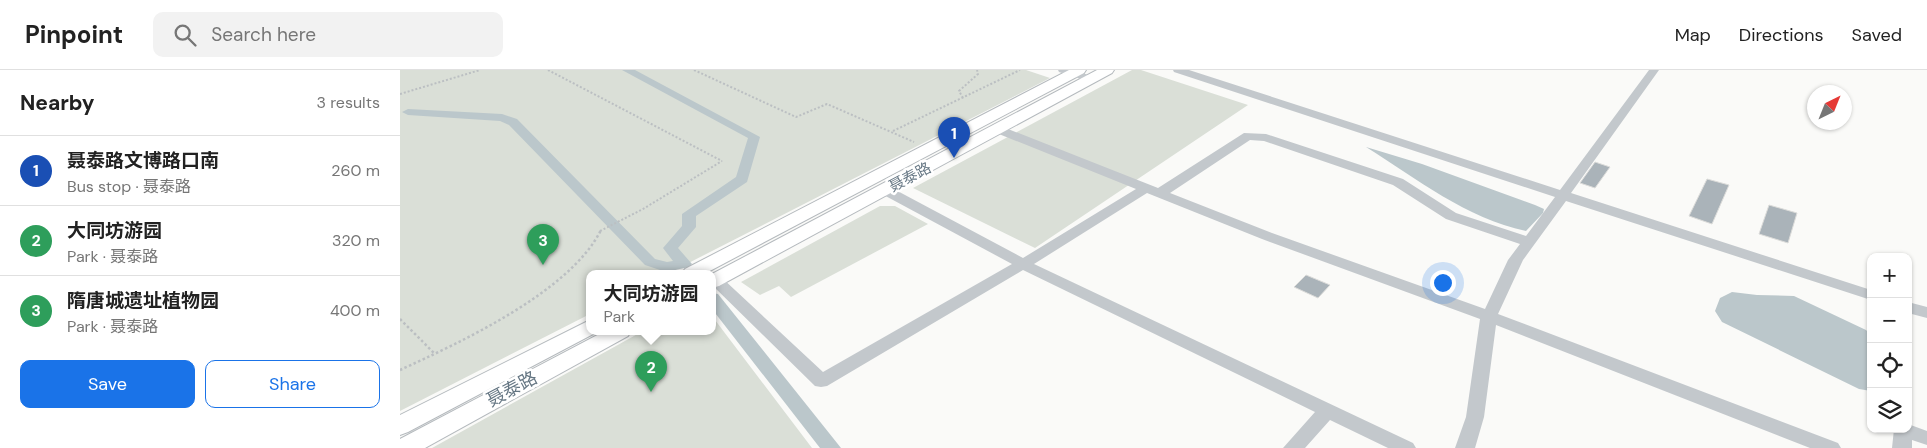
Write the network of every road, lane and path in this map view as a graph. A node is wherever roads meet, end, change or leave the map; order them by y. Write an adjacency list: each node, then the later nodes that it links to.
1 (480, 70): 9 (path)
2 (548, 70): 29 (path)
3 (694, 70): 12 (path)
4 (977, 70): 10 (path)
5 (1020, 70): 10 (path)
6 (1178, 70): 16 (street)
7 (1654, 70): 16 (street)
8 (1088, 72): 11 (main road, 聂泰路); 13 (main road, 聂泰路)
9 (400, 94)
10 (962, 98): 12 (path)
11 (998, 129): 14 (main road, 聂泰路); 15 (street)
12 (892, 132): 13 (path)
13 (930, 148): 19 (main road, 聂泰路)
14 (885, 190): 18 (street); 20 (main road, 聂泰路)
15 (1153, 190): 17 (street); 18 (street); 25 (street)
16 (1562, 195): 17 (street); 22 (street)
17 (1528, 242): 25 (street)
18 (1023, 264): 21 (street); 31 (street)
19 (698, 270)
20 (716, 280)
21 (716, 283)
22 (1867, 294)
23 (1912, 308): 24 (street)
24 (1927, 313)
25 (1489, 316): 37 (street); 38 (street)
26 (400, 319): 29 (path)
27 (586, 329): 32 (main road, 聂泰路)
28 (614, 335): 34 (main road, 聂泰路)
29 (435, 354): 30 (path)
30 (400, 370)
31 (1328, 410): 35 (street); 36 (street)
32 (400, 426)
33 (1927, 438): 39 (street)
34 (404, 448)
35 (1293, 448)
36 (1406, 448)
37 (1465, 448)
38 (1831, 448)
39 (1902, 448)

